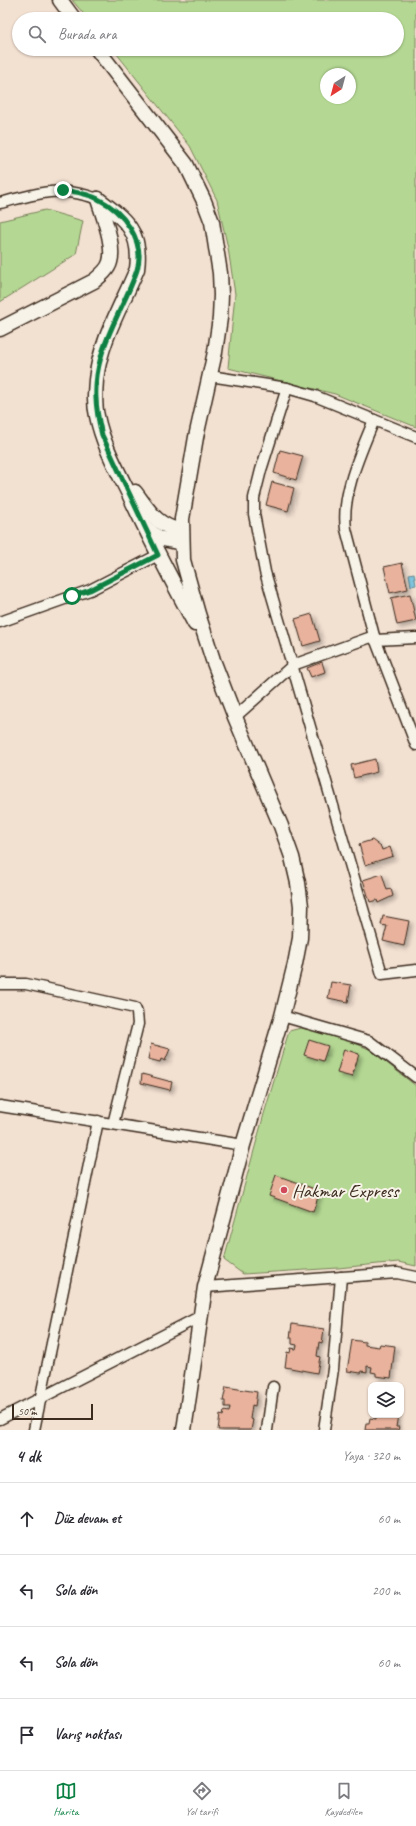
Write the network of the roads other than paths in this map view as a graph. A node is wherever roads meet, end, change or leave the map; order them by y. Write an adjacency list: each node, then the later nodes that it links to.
1 (60, 0): 2 (main road)
2 (69, 12)
3 (103, 56): 7 (main road)
4 (98, 199): 5 (street); 6 (main road); 11 (main road)
5 (0, 203)
6 (0, 329)
7 (210, 376): 8 (street); 13 (main road)
8 (287, 388): 9 (street); 19 (street)
9 (374, 420): 10 (street); 16 (street)
10 (416, 437)
11 (118, 470): 12 (main road); 13 (main road)
12 (145, 528): 13 (main road); 14 (main road)
13 (181, 537): 18 (main road)
14 (158, 555): 15 (street); 18 (main road)
15 (0, 622)
16 (375, 638): 17 (street); 19 (street); 21 (street)
17 (416, 638)
18 (214, 660): 20 (main road)
19 (293, 665): 20 (street); 22 (street)
20 (235, 717): 24 (main road)
21 (416, 745)
22 (416, 970)
23 (0, 984): 28 (street)
24 (282, 1016): 25 (street); 29 (main road)
25 (416, 1077)
26 (0, 1106): 27 (street)
27 (98, 1121): 28 (street); 35 (street)
28 (113, 1124): 29 (street)
29 (243, 1145): 32 (main road)
30 (342, 1277): 31 (street); 32 (street); 40 (street)
31 (416, 1277)
32 (205, 1287): 33 (main road)
33 (201, 1316): 35 (street); 38 (main road)
34 (273, 1387): 39 (street)
35 (41, 1398): 36 (street); 37 (street)
36 (0, 1419)
37 (34, 1430)
38 (184, 1430)
39 (267, 1430)
40 (324, 1430)

